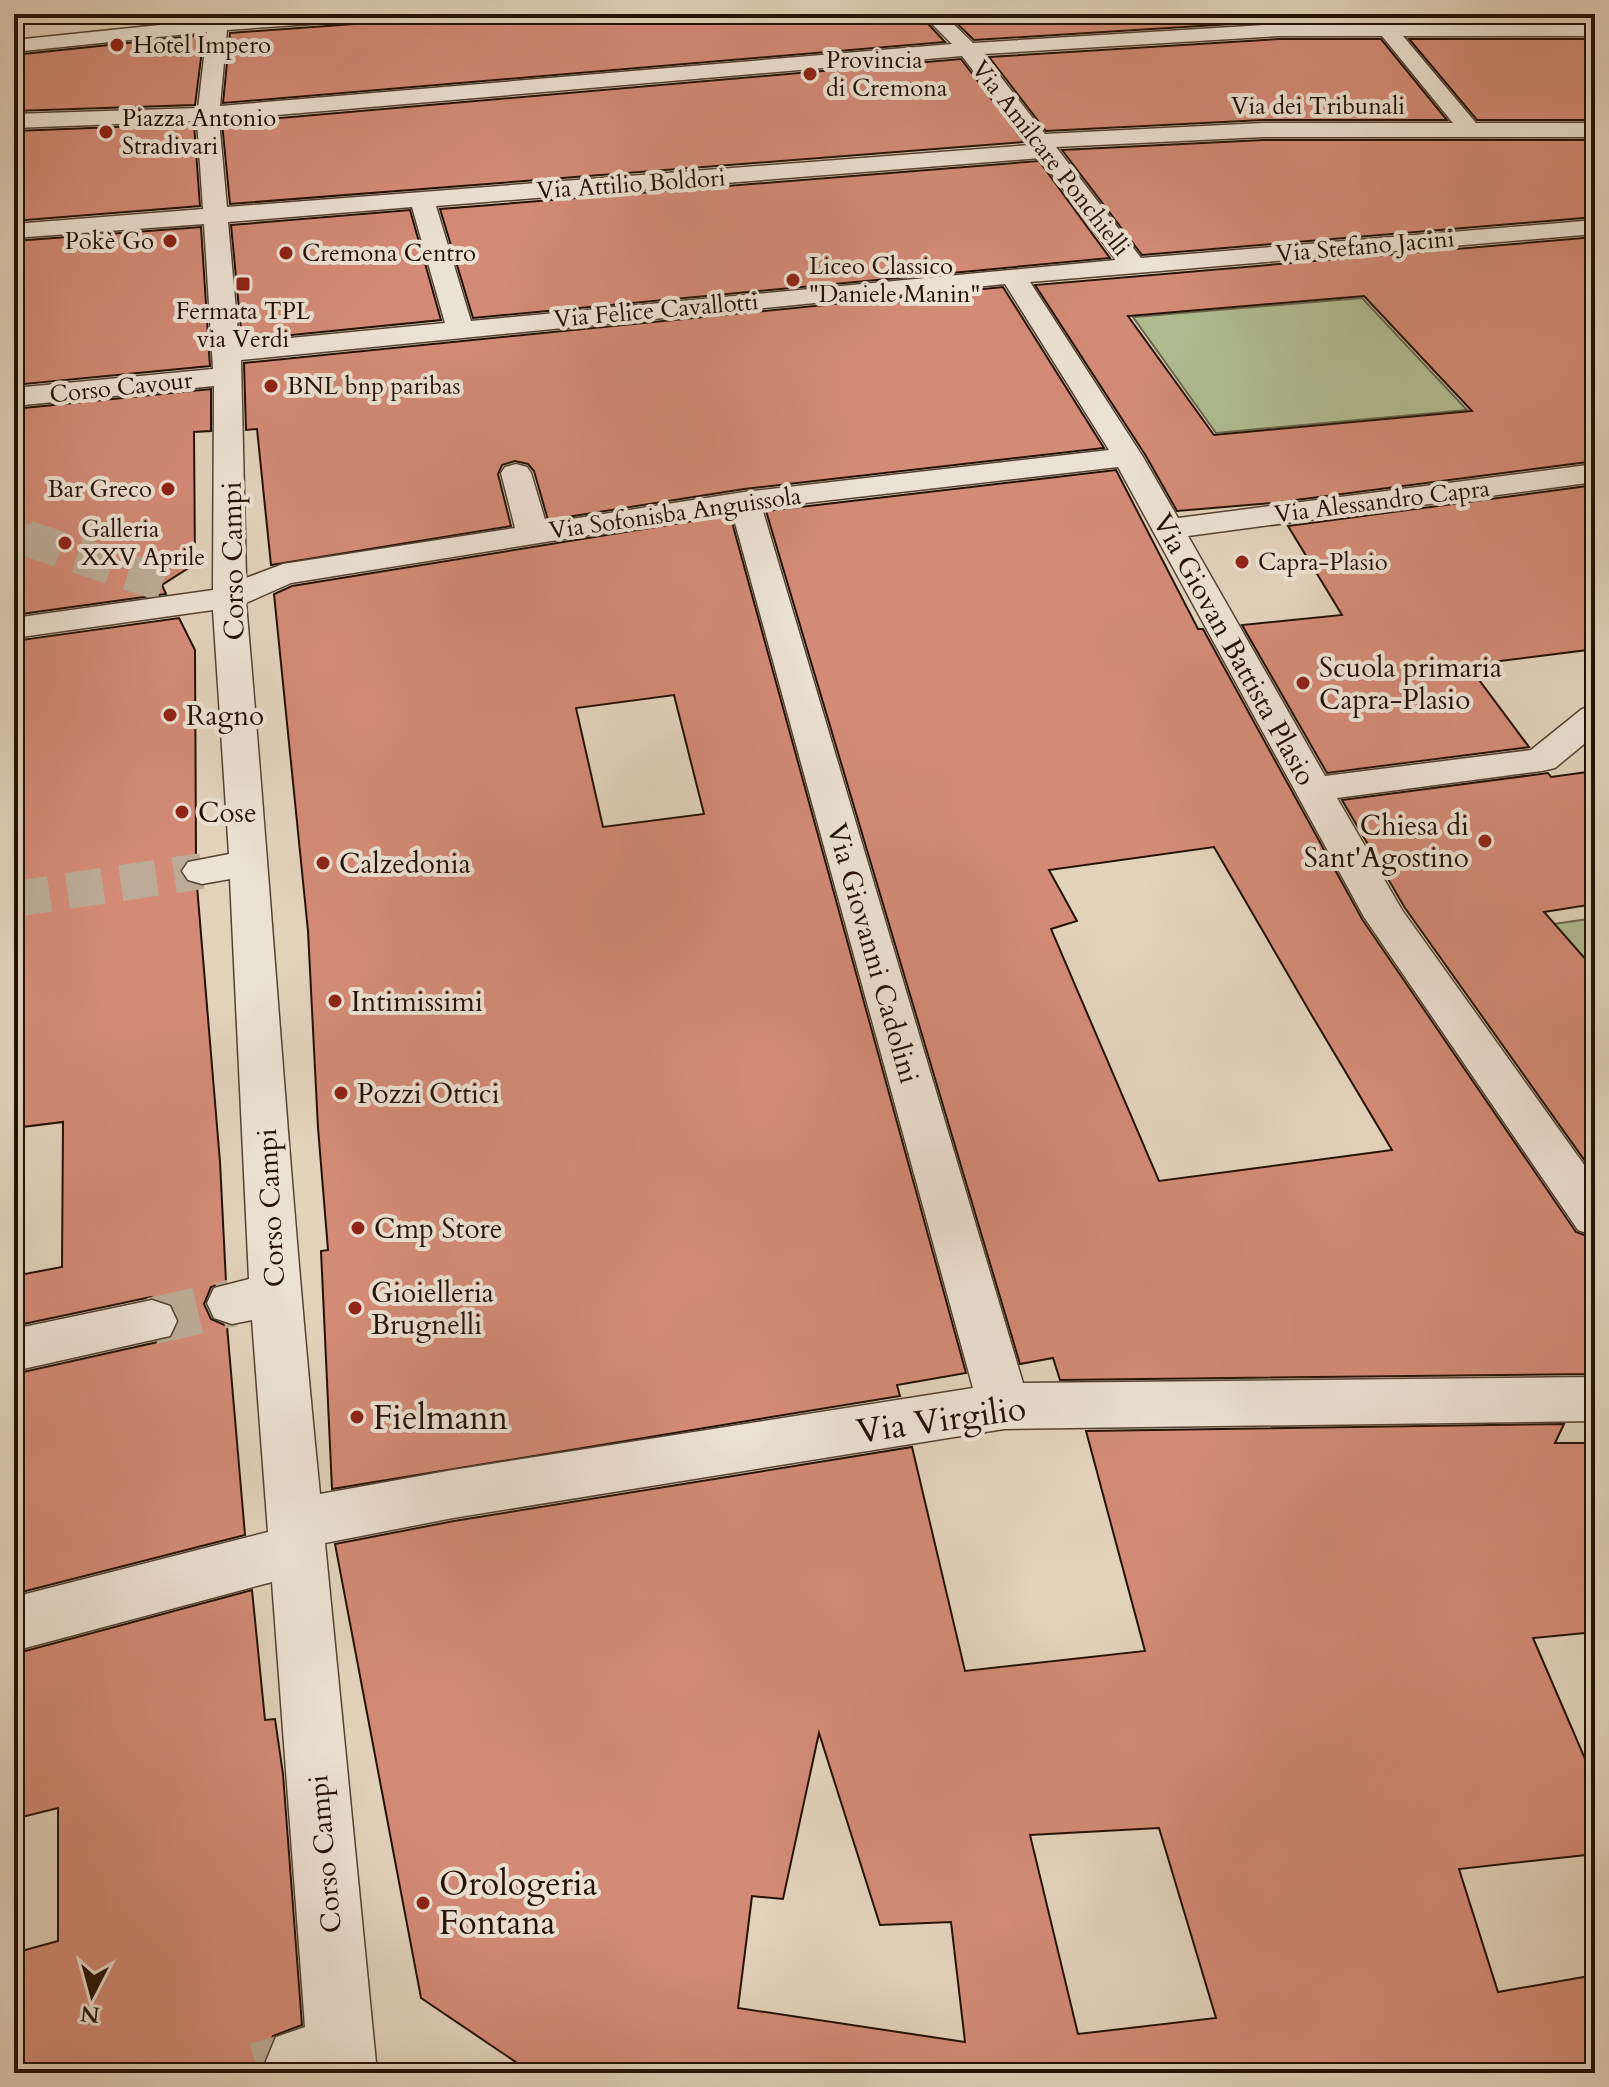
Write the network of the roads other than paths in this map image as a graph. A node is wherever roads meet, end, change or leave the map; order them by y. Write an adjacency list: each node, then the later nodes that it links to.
1 (368, 14): 4 (street)
2 (932, 14): 11 (street, Via Amilcare Ponchielli)
3 (1264, 14): 6 (street)
4 (219, 20): 10 (street); 12 (street, Corso Campi)
5 (35, 23): 9 (street)
6 (1280, 30): 8 (street); 11 (street)
7 (1595, 30): 8 (street)
8 (1388, 31): 15 (street)
9 (14, 40)
10 (14, 46)
11 (968, 49): 12 (street); 16 (street, Via Amilcare Ponchielli)
12 (208, 114): 13 (street); 18 (street, Corso Campi)
13 (14, 121)
14 (1595, 130): 15 (street, Via dei Tribunali)
15 (1471, 131): 16 (street, Via dei Tribunali)
16 (1044, 146): 17 (street, Via Attilio Boldori); 23 (street, Via Amilcare Ponchielli)
17 (422, 200): 18 (street, Via Attilio Boldori); 25 (street)
18 (216, 217): 21 (street, Via Attilio Boldori); 26 (street, Corso Campi)
19 (1566, 227): 20 (street, Via Stefano Jacini); 22 (street); 23 (street, Via Stefano Jacini)
20 (1595, 227)
21 (14, 231)
22 (1595, 255)
23 (1135, 267): 24 (street, Via Felice Cavallotti)
24 (1013, 276): 25 (street, Via Felice Cavallotti); 28 (street, Via Giovan Battista Plasio)
25 (460, 329): 26 (street, Via Felice Cavallotti)
26 (227, 365): 27 (street, Corso Cavour); 35 (street, Corso Campi)
27 (14, 397)
28 (1128, 457): 31 (street, Via Sofonisba Anguissola); 32 (street, Via Giovan Battista Plasio)
29 (516, 473): 33 (street)
30 (1595, 473): 32 (street, Via Alessandro Capra)
31 (744, 501): 33 (street, Via Sofonisba Anguissola); 43 (street, Via Giovanni Cadolini)
32 (1168, 529): 38 (street, Via Giovan Battista Plasio)
33 (533, 534): 35 (street, Via Sofonisba Anguissola)
34 (164, 584): 35 (street)
35 (229, 598): 36 (street, Via Sofonisba Anguissola); 44 (street, Corso Campi)
36 (14, 628)
37 (1595, 717): 38 (street)
38 (1312, 789): 39 (street, Via Giovan Battista Plasio)
39 (1595, 1217)
40 (152, 1321): 41 (street)
41 (14, 1350)
42 (1595, 1399): 43 (street, Via Virgilio)
43 (1004, 1406): 44 (street, Via Virgilio)
44 (296, 1537): 45 (street, Via Virgilio); 46 (street, Corso Campi)
45 (14, 1624)
46 (337, 2067)

